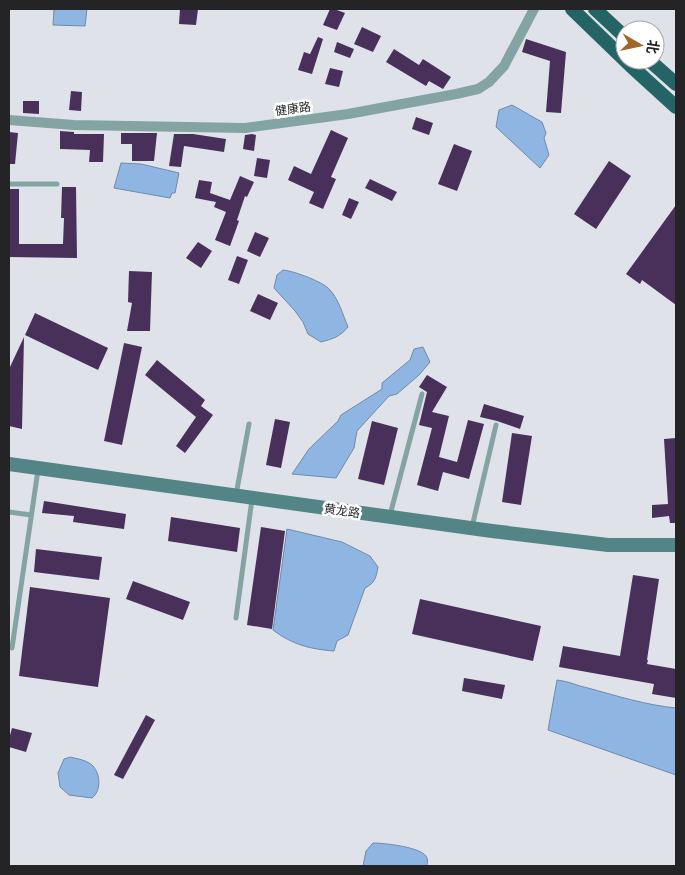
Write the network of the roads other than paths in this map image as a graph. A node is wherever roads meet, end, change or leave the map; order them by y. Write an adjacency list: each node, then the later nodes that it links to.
1 (534, 9): 8 (street, 健康路)
2 (572, 9): 7 (highway)
3 (595, 9): 4 (highway)
4 (615, 28)
5 (660, 70): 6 (highway)
6 (676, 84)
7 (676, 107)
8 (9, 120)
9 (9, 184): 10 (lane)
10 (57, 184)
11 (422, 394): 20 (lane)
12 (248, 424): 16 (lane)
13 (496, 425): 21 (lane)
14 (9, 464): 15 (main road, 黄龙路)
15 (38, 468): 16 (main road, 黄龙路); 19 (lane)
16 (236, 496): 17 (main road, 黄龙路)
17 (252, 498): 20 (main road, 黄龙路); 23 (lane)
18 (9, 512): 19 (lane)
19 (31, 516): 24 (lane)
20 (390, 517): 21 (main road, 黄龙路)
21 (472, 528): 22 (main road, 黄龙路)
22 (676, 545)
23 (236, 618)
24 (12, 648)

